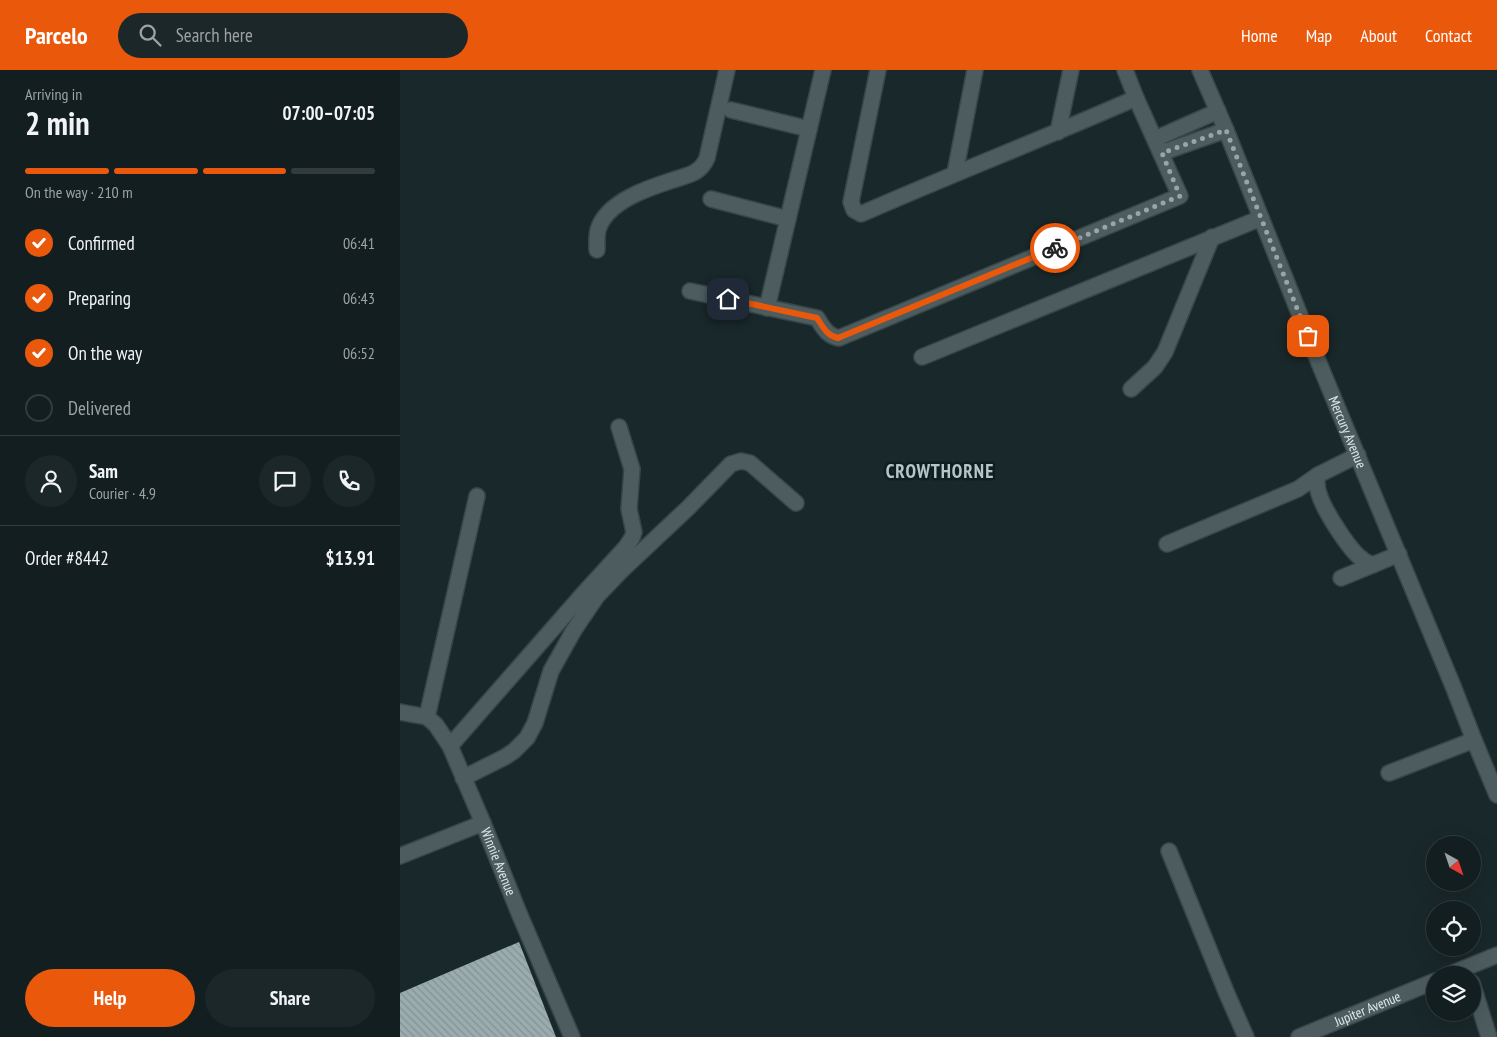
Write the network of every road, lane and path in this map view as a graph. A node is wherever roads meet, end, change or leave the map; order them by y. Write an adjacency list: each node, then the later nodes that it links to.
1 (727, 70): 21 (street)
2 (823, 70): 11 (street)
3 (878, 70): 16 (street)
4 (975, 70): 16 (street)
5 (1071, 70): 12 (street)
6 (1125, 70): 8 (street)
7 (1200, 70): 10 (street, Mercury Avenue)
8 (1136, 98): 12 (street); 14 (street)
9 (731, 110): 11 (street)
10 (1211, 114): 13 (street, Mercury Avenue); 14 (street)
11 (809, 129): 19 (street)
12 (1058, 132): 16 (street)
13 (1219, 132): 15 (street); 18 (street, Mercury Avenue)
14 (1155, 139): 15 (street)
15 (1162, 153): 23 (street)
16 (956, 173)
17 (710, 199): 19 (street)
18 (1261, 218): 20 (street); 27 (street, Mercury Avenue)
19 (788, 219): 23 (street)
20 (1212, 237): 24 (street); 25 (street)
21 (597, 250)
22 (690, 290): 23 (street)
23 (767, 308)
24 (922, 356)
25 (1132, 389)
26 (619, 427): 40 (street)
27 (1358, 455): 28 (street); 34 (street, Mercury Avenue)
28 (1318, 475): 29 (street); 31 (street)
29 (1298, 489): 31 (street); 33 (street)
30 (478, 496): 38 (street)
31 (1321, 499): 35 (street)
32 (796, 503): 42 (street)
33 (1167, 544)
34 (1399, 554): 35 (street); 39 (street, Mercury Avenue)
35 (1372, 565): 36 (street)
36 (1341, 578)
37 (400, 712): 38 (street)
38 (427, 717): 40 (street, Winnie Avenue)
39 (1474, 740): 41 (street); 43 (street, Mercury Avenue)
40 (450, 746): 42 (street, Winnie Avenue)
41 (1389, 774)
42 (463, 778): 44 (street, Winnie Avenue)
43 (1497, 795)
44 (483, 823): 46 (street); 52 (street, Winnie Avenue)
45 (1169, 851): 53 (street)
46 (400, 856)
47 (1497, 955): 48 (street)
48 (1477, 966)
49 (1426, 984): 51 (street, Jupiter Avenue)
50 (1481, 1013): 55 (street)
51 (1329, 1031): 54 (street, Jupiter Avenue)
52 (572, 1037)
53 (1246, 1037)
54 (1299, 1037)
55 (1488, 1037)

